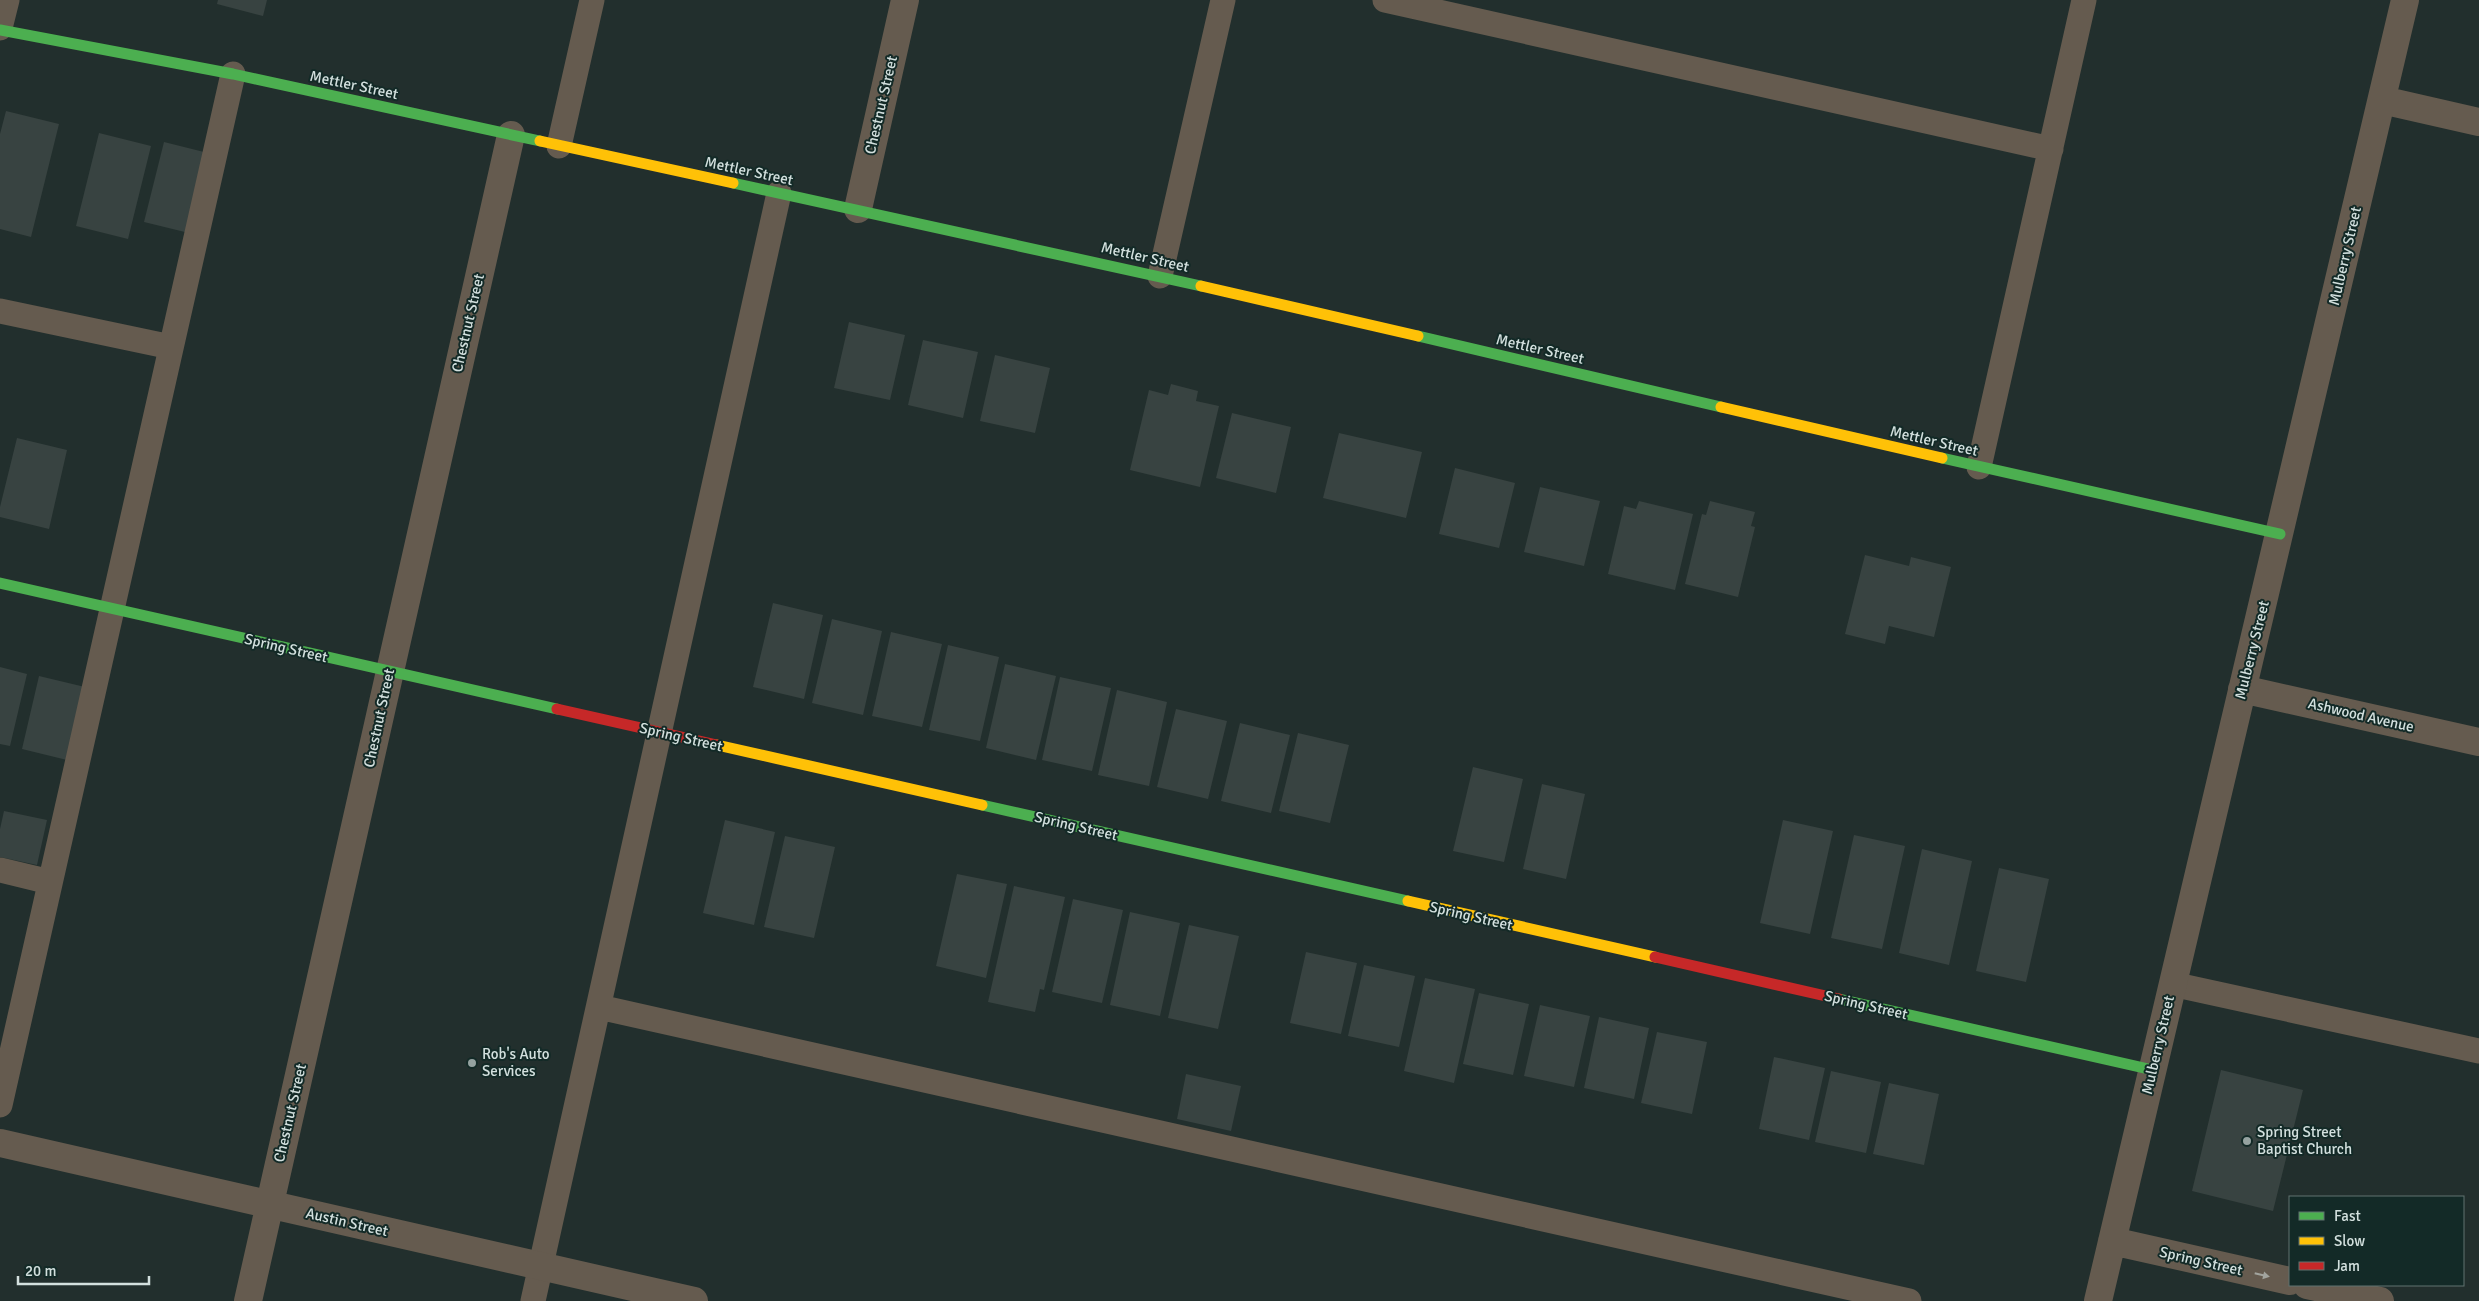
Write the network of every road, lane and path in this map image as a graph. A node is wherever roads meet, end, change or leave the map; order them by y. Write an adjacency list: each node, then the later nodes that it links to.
1 (6, 0): 8 (lane)
2 (592, 0): 13 (lane)
3 (905, 0): 16 (street, Chestnut Street)
4 (1223, 0): 17 (lane)
5 (1385, 0): 14 (lane)
6 (2084, 0): 14 (lane)
7 (2405, 0): 10 (street, Mulberry Street)
8 (0, 29): 9 (street, Mettler Street)
9 (233, 74): 12 (street, Mettler Street); 19 (lane)
10 (2382, 100): 11 (street); 21 (street, Mulberry Street)
11 (2479, 122)
12 (511, 135): 13 (street, Mettler Street); 24 (street, Chestnut Street)
13 (560, 146): 15 (street, Mettler Street)
14 (2051, 149): 20 (lane)
15 (780, 193): 16 (street, Mettler Street); 26 (lane)
16 (858, 210): 17 (street, Mettler Street)
17 (1160, 276): 20 (street, Mettler Street)
18 (0, 311): 19 (lane)
19 (171, 348): 23 (lane)
20 (1979, 467): 21 (street, Mettler Street)
21 (2280, 534): 25 (street, Mulberry Street)
22 (0, 583): 23 (street, Spring Street)
23 (112, 608): 24 (street, Spring Street); 29 (lane)
24 (390, 672): 26 (street, Spring Street); 36 (street, Chestnut Street)
25 (2242, 689): 27 (street, Ashwood Avenue); 30 (street, Mulberry Street)
26 (660, 732): 31 (lane); 33 (street, Spring Street)
27 (2479, 742)
28 (0, 870): 29 (lane)
29 (50, 882): 34 (lane)
30 (2172, 984): 32 (lane); 33 (street, Mulberry Street)
31 (598, 1007): 38 (lane); 44 (lane)
32 (2479, 1052)
33 (2153, 1070): 37 (street, Mulberry Street)
34 (0, 1105)
35 (0, 1143): 36 (street, Austin Street)
36 (270, 1205): 38 (street, Austin Street); 41 (street, Chestnut Street)
37 (2112, 1241): 39 (street, Spring Street, one-way to 39); 45 (street, Mulberry Street)
38 (540, 1266): 42 (lane); 43 (street, Austin Street)
39 (2289, 1281)
40 (2312, 1286): 46 (street)
41 (248, 1301)
42 (533, 1301)
43 (694, 1301)
44 (1909, 1301)
45 (2098, 1301)
46 (2380, 1301)

